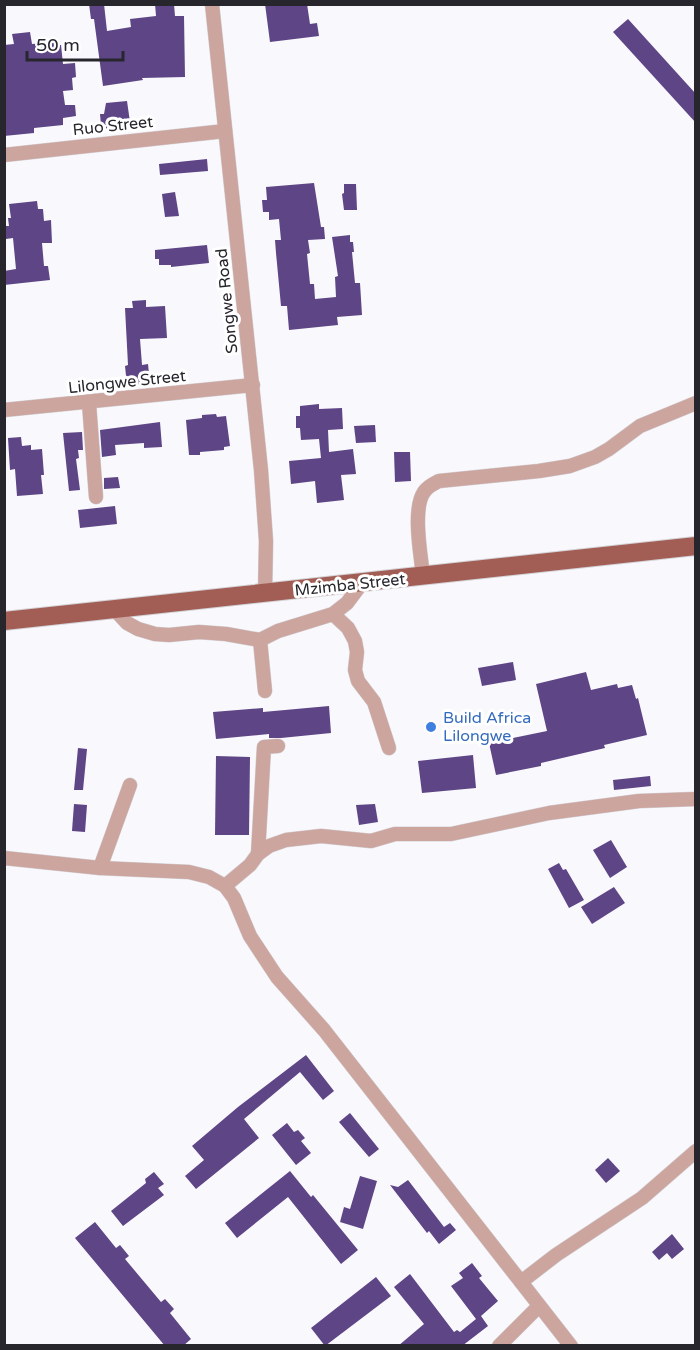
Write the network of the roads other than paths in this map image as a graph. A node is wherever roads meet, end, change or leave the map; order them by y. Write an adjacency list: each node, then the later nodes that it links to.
1 (212, 4): 2 (street, Songwe Road)
2 (225, 131): 3 (street, Ruo Street); 4 (street, Songwe Road)
3 (4, 154)
4 (253, 385): 5 (street, Lilongwe Street); 12 (street, Songwe Road)
5 (89, 403): 7 (street, Lilongwe Street); 8 (street)
6 (696, 403): 10 (street)
7 (4, 410)
8 (96, 497)
9 (696, 546): 10 (main road, Mzimba Street)
10 (423, 576): 11 (main road, Mzimba Street)
11 (362, 583): 12 (main road, Mzimba Street); 14 (street)
12 (264, 594): 13 (main road, Mzimba Street)
13 (115, 610): 15 (main road, Mzimba Street); 16 (street)
14 (333, 614): 16 (street); 19 (street)
15 (4, 621)
16 (260, 640): 17 (street)
17 (266, 691)
18 (278, 746): 22 (street)
19 (389, 748)
20 (130, 785): 24 (street)
21 (696, 799): 22 (street)
22 (258, 854): 25 (street)
23 (4, 858): 24 (street)
24 (100, 868): 25 (street)
25 (225, 886): 27 (street)
26 (696, 1151): 27 (street)
27 (521, 1282): 28 (street)
28 (539, 1306): 29 (street); 30 (street)
29 (499, 1346)
30 (571, 1346)

